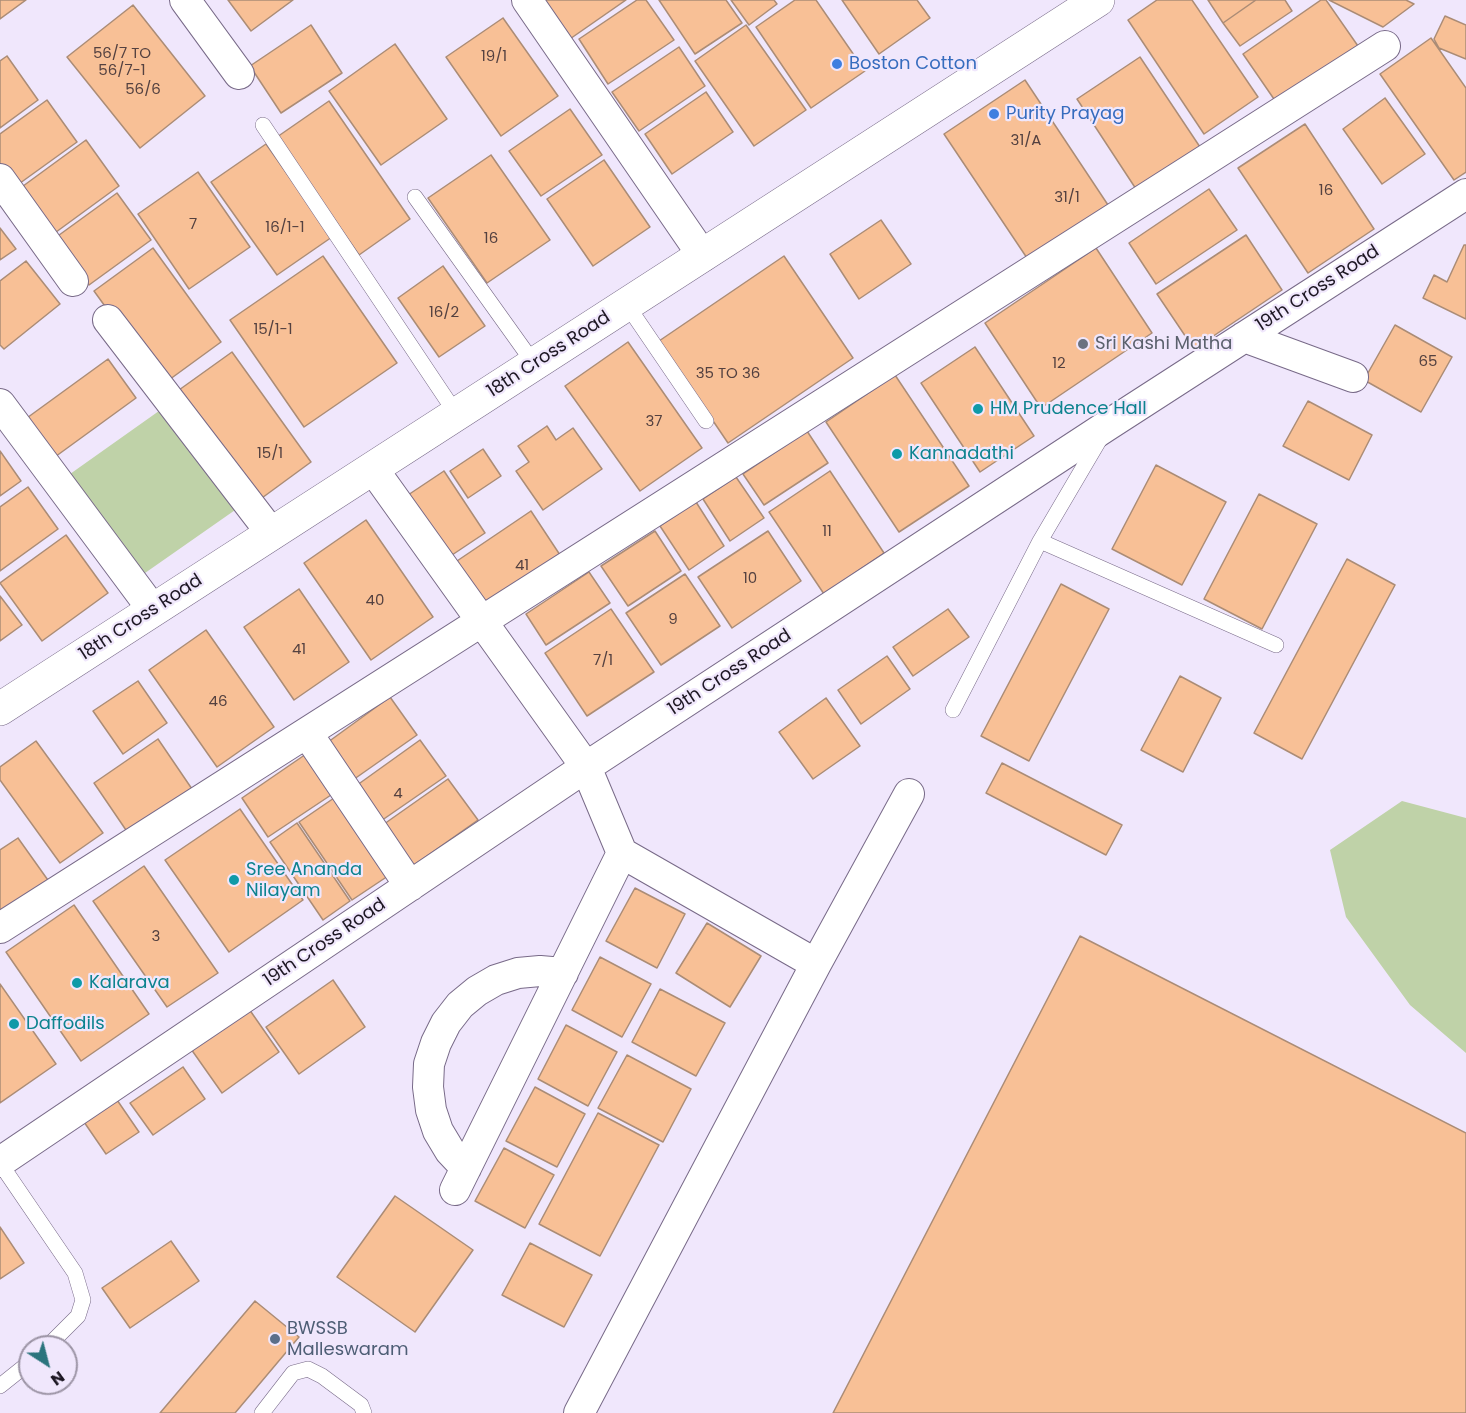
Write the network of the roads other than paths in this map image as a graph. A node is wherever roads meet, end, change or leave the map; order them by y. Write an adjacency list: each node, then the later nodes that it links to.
1 (185, 0): 5 (street)
2 (527, 0): 10 (street)
3 (1098, 0): 10 (main road, 18th Cross Road)
4 (1384, 46): 25 (street)
5 (239, 74)
6 (263, 124): 18 (lane)
7 (0, 179): 11 (street)
8 (1466, 194): 14 (street, 19th Cross Road)
9 (415, 197): 15 (lane)
10 (703, 256): 12 (main road, 18th Cross Road)
11 (73, 281)
12 (627, 304): 15 (main road, 18th Cross Road); 19 (lane)
13 (108, 320): 22 (street)
14 (1244, 337): 16 (street); 20 (street, 19th Cross Road)
15 (535, 364): 18 (main road, 18th Cross Road)
16 (1353, 377)
17 (0, 404): 24 (street)
18 (457, 415): 21 (main road, 18th Cross Road)
19 (706, 421)
20 (1108, 425): 23 (lane); 30 (street, 19th Cross Road)
21 (373, 469): 22 (main road, 18th Cross Road); 25 (street)
22 (272, 534): 24 (main road, 18th Cross Road)
23 (1040, 541): 26 (lane); 28 (lane)
24 (153, 610): 27 (main road, 18th Cross Road)
25 (482, 621): 29 (street); 30 (street)
26 (1276, 645)
27 (0, 709)
28 (953, 710)
29 (307, 733): 33 (street); 34 (street)
30 (586, 767): 32 (street); 33 (street, 19th Cross Road)
31 (909, 794): 35 (street)
32 (622, 853): 35 (street); 36 (street)
33 (410, 886): 37 (street, 19th Cross Road)
34 (0, 928)
35 (816, 964): 43 (street)
36 (563, 973): 36 (street)
37 (0, 1163): 38 (lane)
38 (59, 1335)
39 (18, 1372): 40 (lane)
40 (0, 1386)
41 (262, 1413): 42 (lane)
42 (363, 1413)
43 (579, 1413)

